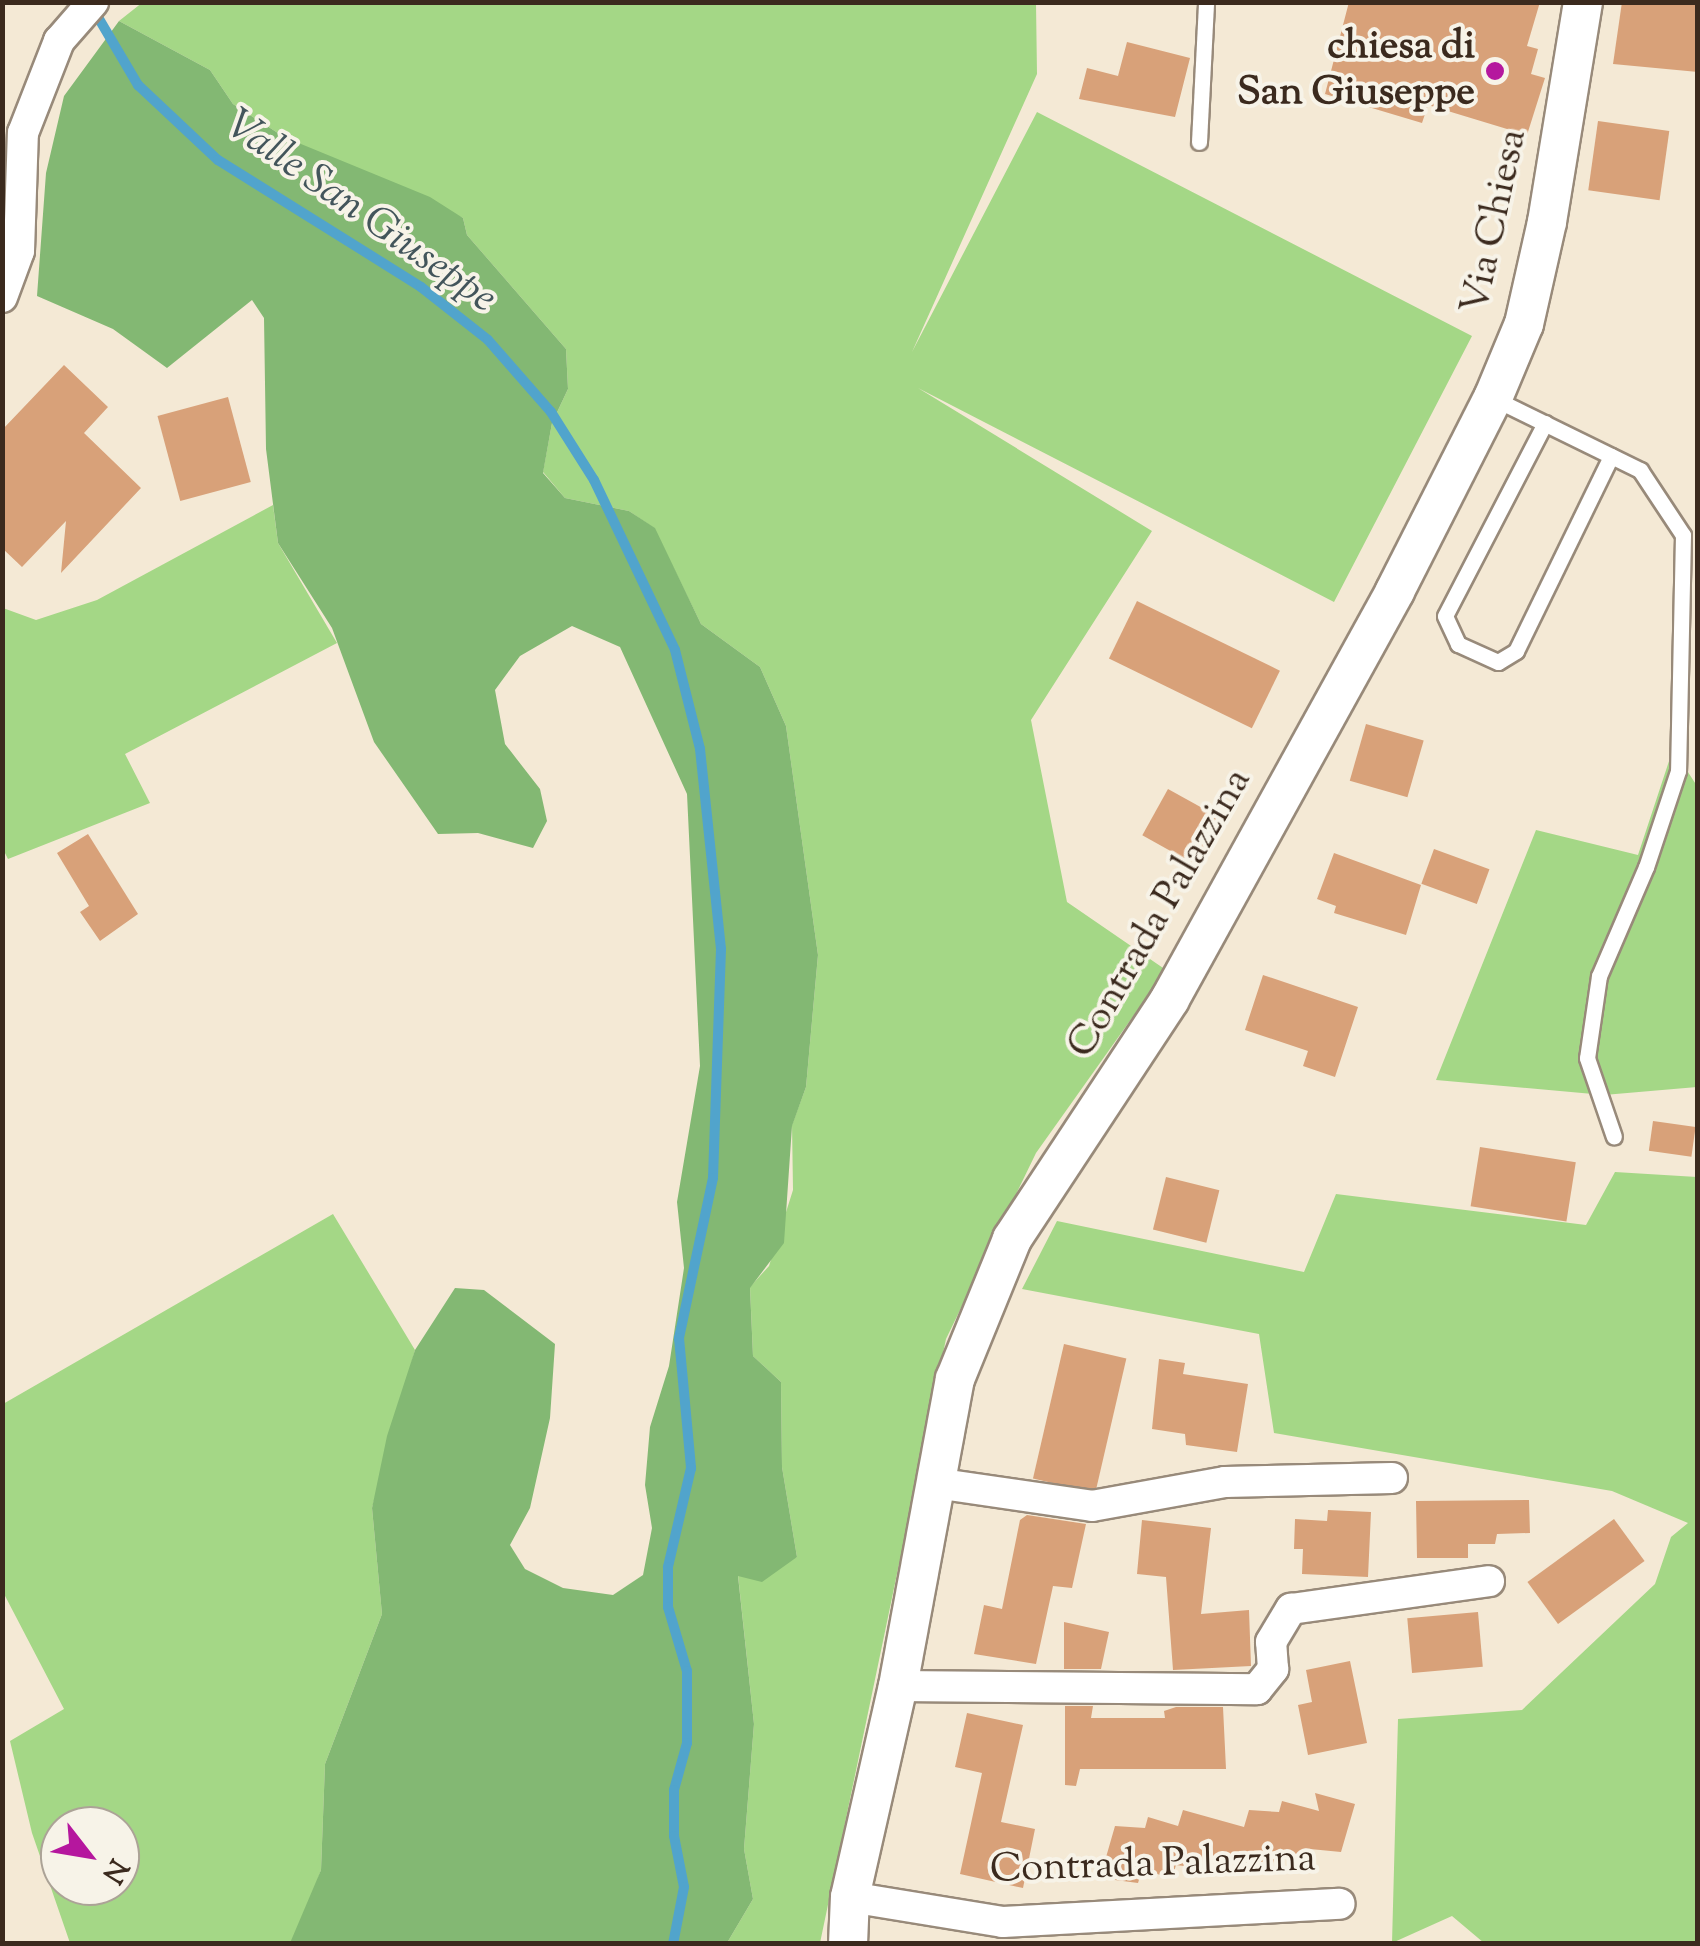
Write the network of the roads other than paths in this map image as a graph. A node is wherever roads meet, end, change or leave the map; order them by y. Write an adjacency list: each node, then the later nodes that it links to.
1 (92, 2): 5 (street)
2 (1206, 2): 4 (lane)
3 (1583, 2): 6 (street, Via Chiesa)
4 (1199, 142)
5 (2, 297)
6 (1492, 398): 7 (lane); 11 (street, Contrada Palazzina)
7 (1545, 423): 8 (lane); 8 (lane)
8 (1611, 456): 9 (lane)
9 (1614, 1136)
10 (1392, 1478): 11 (street)
11 (935, 1483): 13 (street, Contrada Palazzina)
12 (1490, 1581): 13 (street)
13 (898, 1686): 14 (street, Contrada Palazzina)
14 (850, 1897): 15 (street, Contrada Palazzina); 16 (street, Contrada Palazzina)
15 (1340, 1904)
16 (848, 1944)

